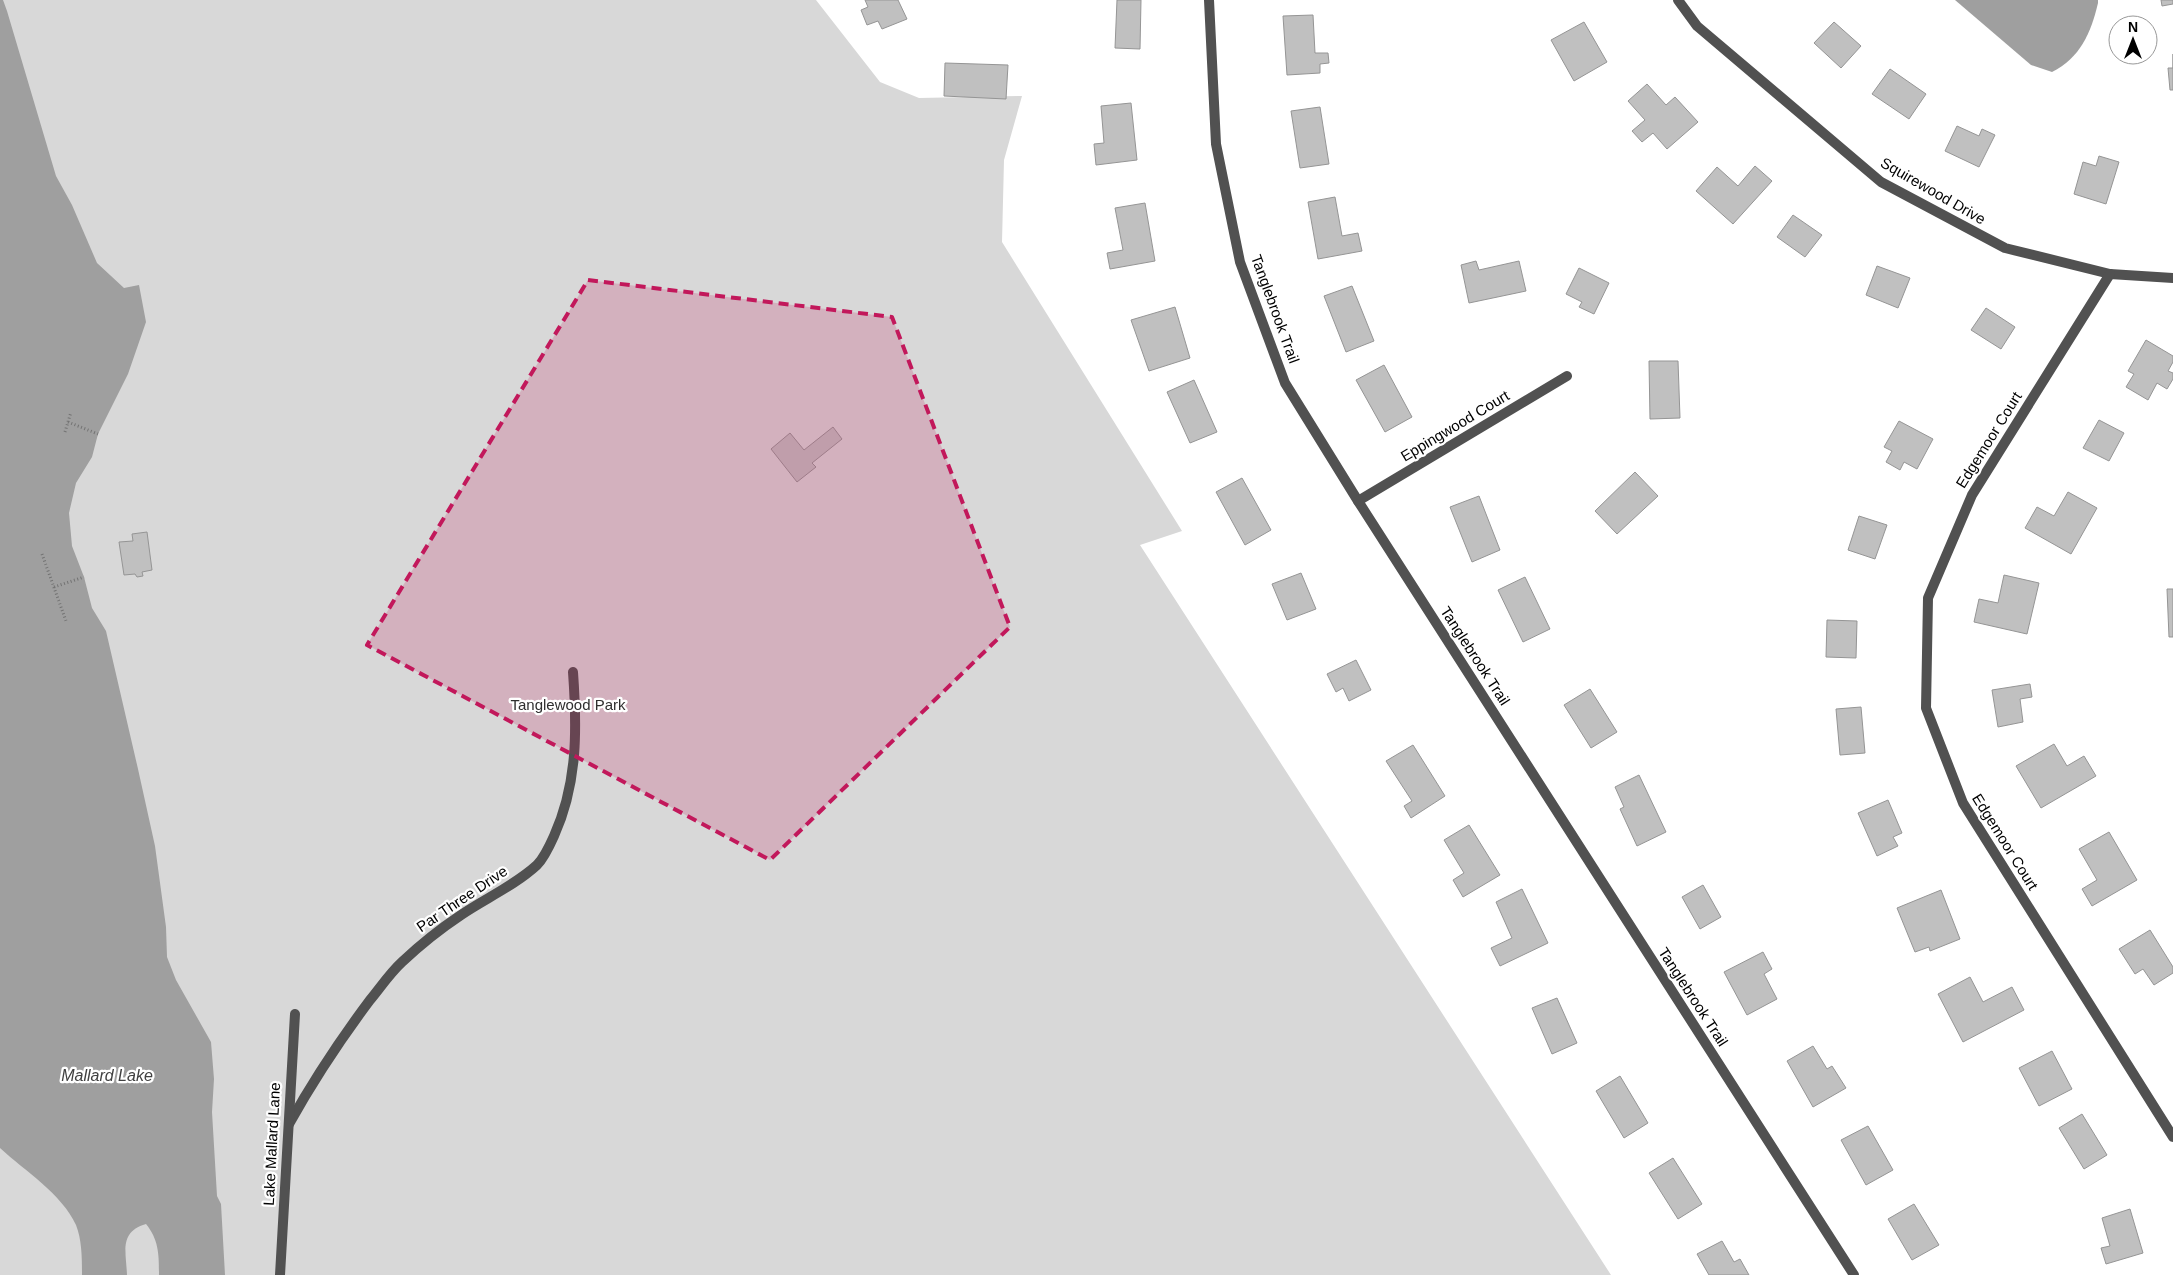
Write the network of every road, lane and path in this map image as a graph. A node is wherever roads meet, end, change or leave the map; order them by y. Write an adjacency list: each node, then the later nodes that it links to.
1 (1209, 0): 10 (street, Tanglebrook Trail)
2 (1678, 0): 3 (street, Squirewood Drive)
3 (2110, 274): 4 (street, Squirewood Drive); 18 (street, Edgemoor Court)
4 (2173, 278)
5 (1567, 376): 10 (street, Eppingwood Court)
6 (71, 412): 7 (path)
7 (68, 422): 8 (path); 9 (path)
8 (65, 432)
9 (98, 434)
10 (1358, 501): 20 (street, Tanglebrook Trail)
11 (42, 554): 13 (path)
12 (84, 577): 13 (path)
13 (54, 587): 14 (path)
14 (66, 621)
15 (573, 672): 17 (street, Par Three Drive)
16 (295, 1014): 17 (street, Lake Mallard Lane)
17 (289, 1124): 19 (street, Lake Mallard Lane)
18 (2173, 1137)
19 (280, 1275)
20 (1854, 1275)

